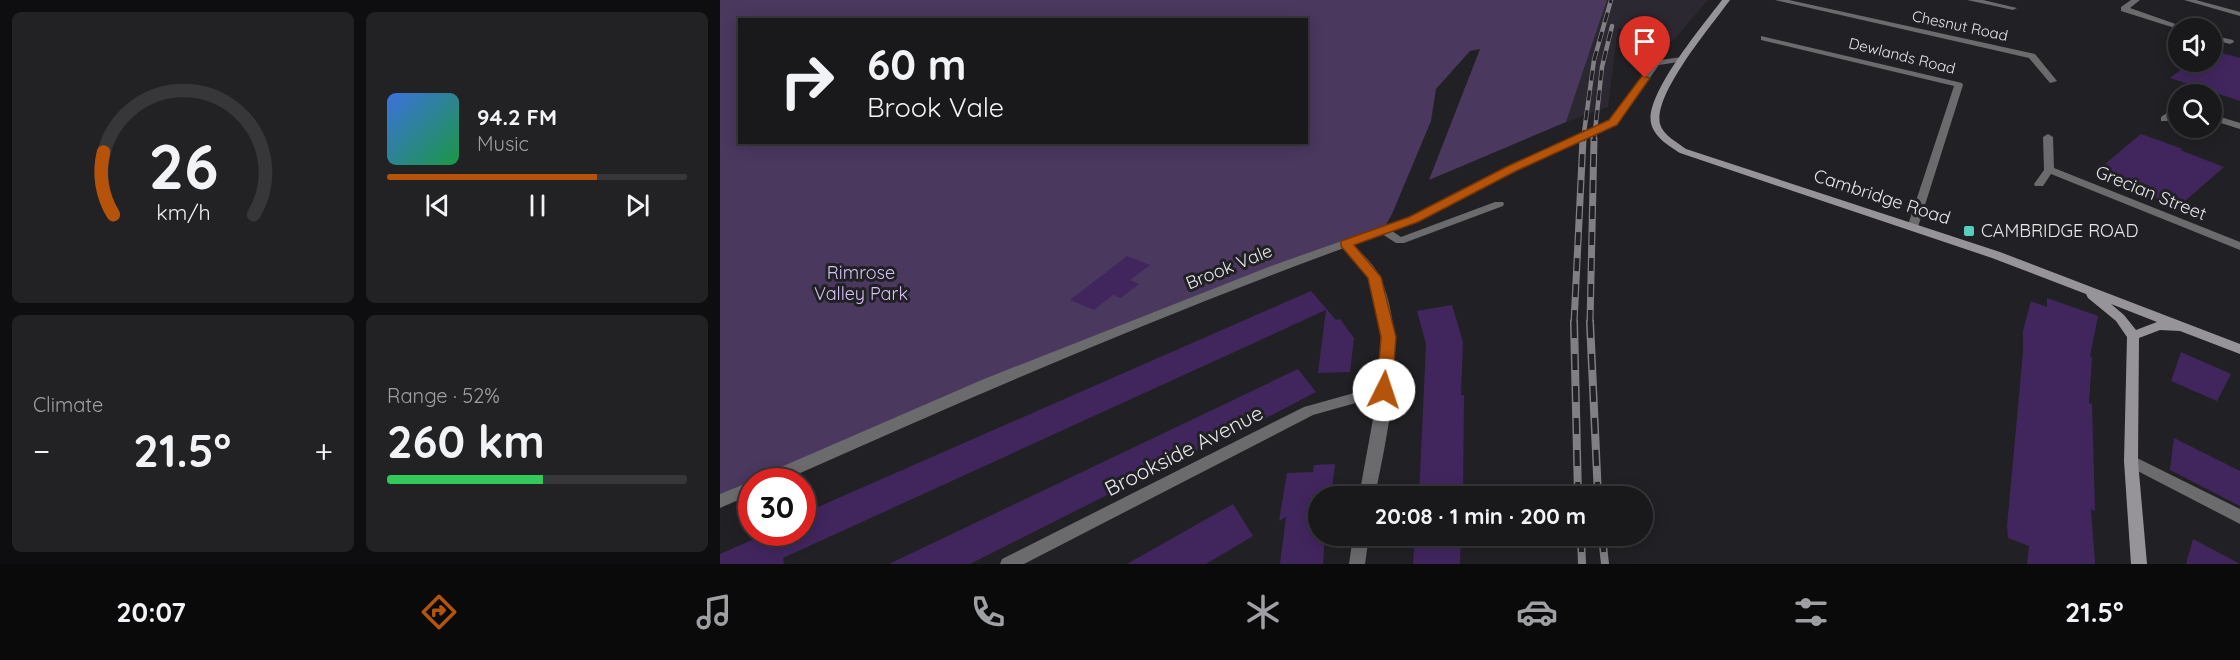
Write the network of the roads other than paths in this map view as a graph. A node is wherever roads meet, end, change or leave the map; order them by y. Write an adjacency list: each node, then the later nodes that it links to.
1 (1726, 0): 12 (main road)
2 (1779, 0): 13 (street, Chesnut Road)
3 (1971, 0): 6 (street)
4 (2136, 0): 8 (street)
5 (2188, 0): 7 (street)
6 (2013, 8)
7 (2240, 14)
8 (2168, 23)
9 (1764, 38): 22 (street, Dewlands Road)
10 (2222, 40): 11 (street)
11 (2230, 42)
12 (1682, 59): 22 (main road, Cambridge Road); 23 (street, Brook Vale)
13 (2053, 81)
14 (2168, 116): 15 (street)
15 (2164, 119)
16 (2222, 120): 17 (street)
17 (2240, 126)
18 (2048, 137): 19 (street)
19 (2049, 170): 20 (street); 25 (street, Grecian Street)
20 (2039, 184)
21 (1499, 204): 23 (street)
22 (1914, 225): 26 (main road, Cambridge Road)
23 (1383, 230): 24 (street, Brook Vale)
24 (1346, 243): 30 (street); 32 (street, Brook Vale)
25 (2240, 246)
26 (2078, 285): 27 (main road, Cambridge Road); 28 (main road)
27 (2189, 328): 28 (main road); 29 (main road, Cambridge Road)
28 (2133, 336): 31 (main road)
29 (2240, 349)
30 (1384, 390): 33 (street); 38 (street, Brookside Avenue)
31 (2131, 461): 36 (street); 40 (main road)
32 (795, 468)
33 (1369, 486)
34 (738, 493): 35 (street)
35 (720, 501)
36 (2240, 517)
37 (1359, 546): 39 (street)
38 (1008, 564)
39 (1356, 564)
40 (2139, 564)

